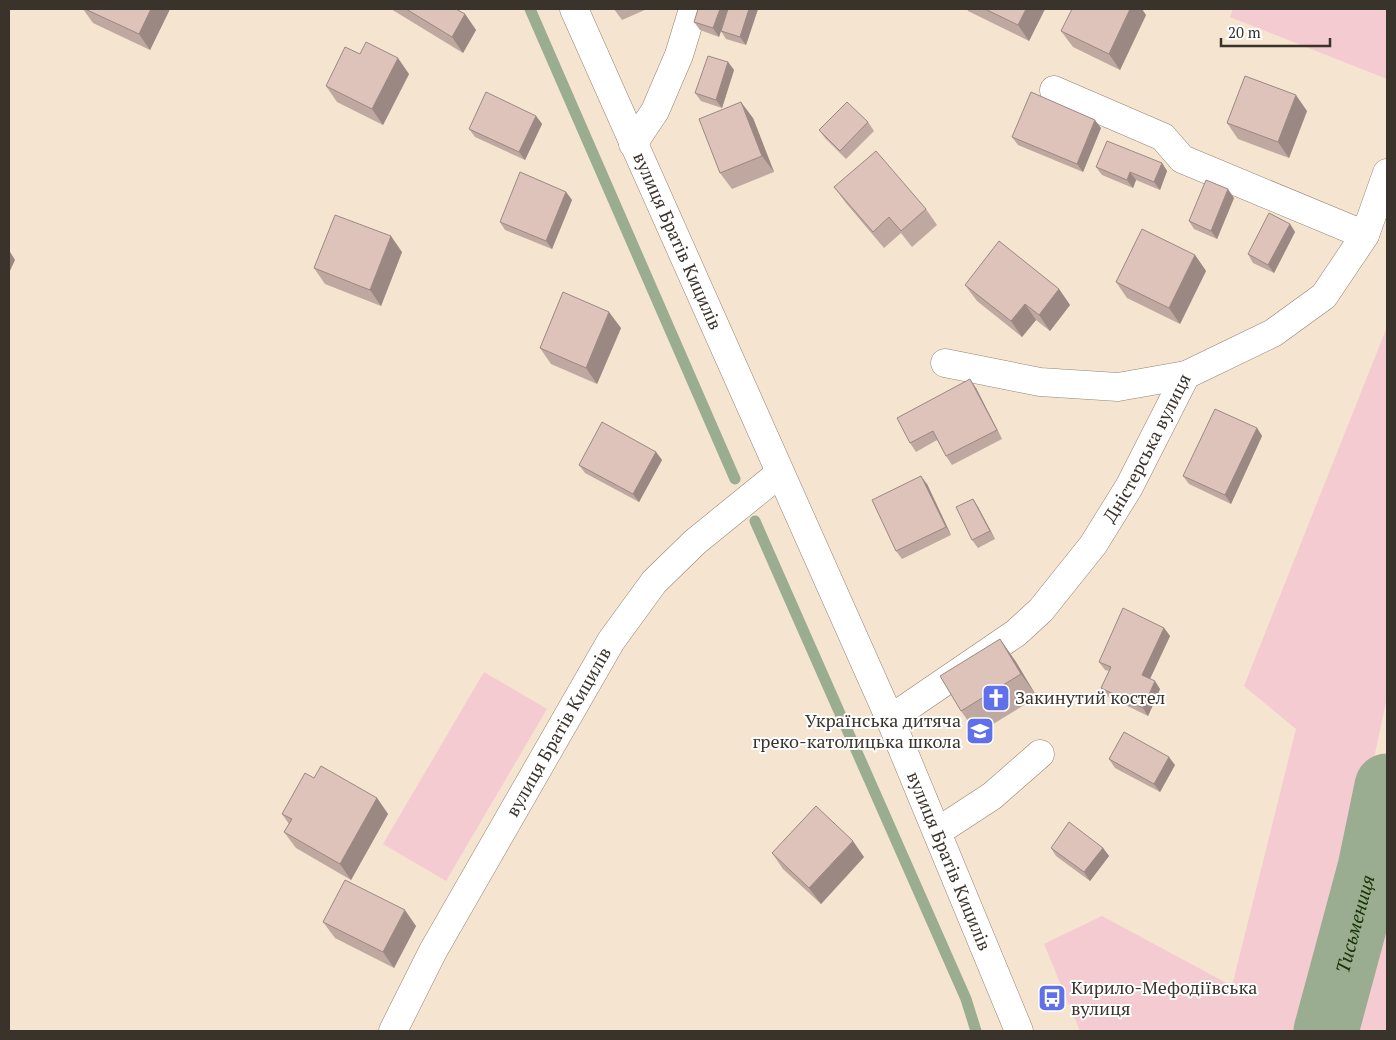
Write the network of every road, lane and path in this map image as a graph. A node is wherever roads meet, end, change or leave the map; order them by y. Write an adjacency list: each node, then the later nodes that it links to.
1 (574, 9): 4 (street, вулиця Братів Кицилів)
2 (693, 9): 4 (street)
3 (1054, 90): 6 (street)
4 (633, 144): 9 (street, вулиця Братів Кицилів)
5 (1387, 173): 6 (street, Дністерська вулиця)
6 (1365, 234): 8 (street, Дністерська вулиця)
7 (945, 363): 8 (street)
8 (1186, 375): 10 (street, Дністерська вулиця)
9 (780, 474): 10 (street, вулиця Братів Кицилів); 13 (street, вулиця Братів Кицилів)
10 (890, 719): 12 (street, вулиця Братів Кицилів)
11 (1040, 754): 12 (street)
12 (937, 832): 14 (street, вулиця Братів Кицилів)
13 (394, 1031)
14 (1020, 1031)

